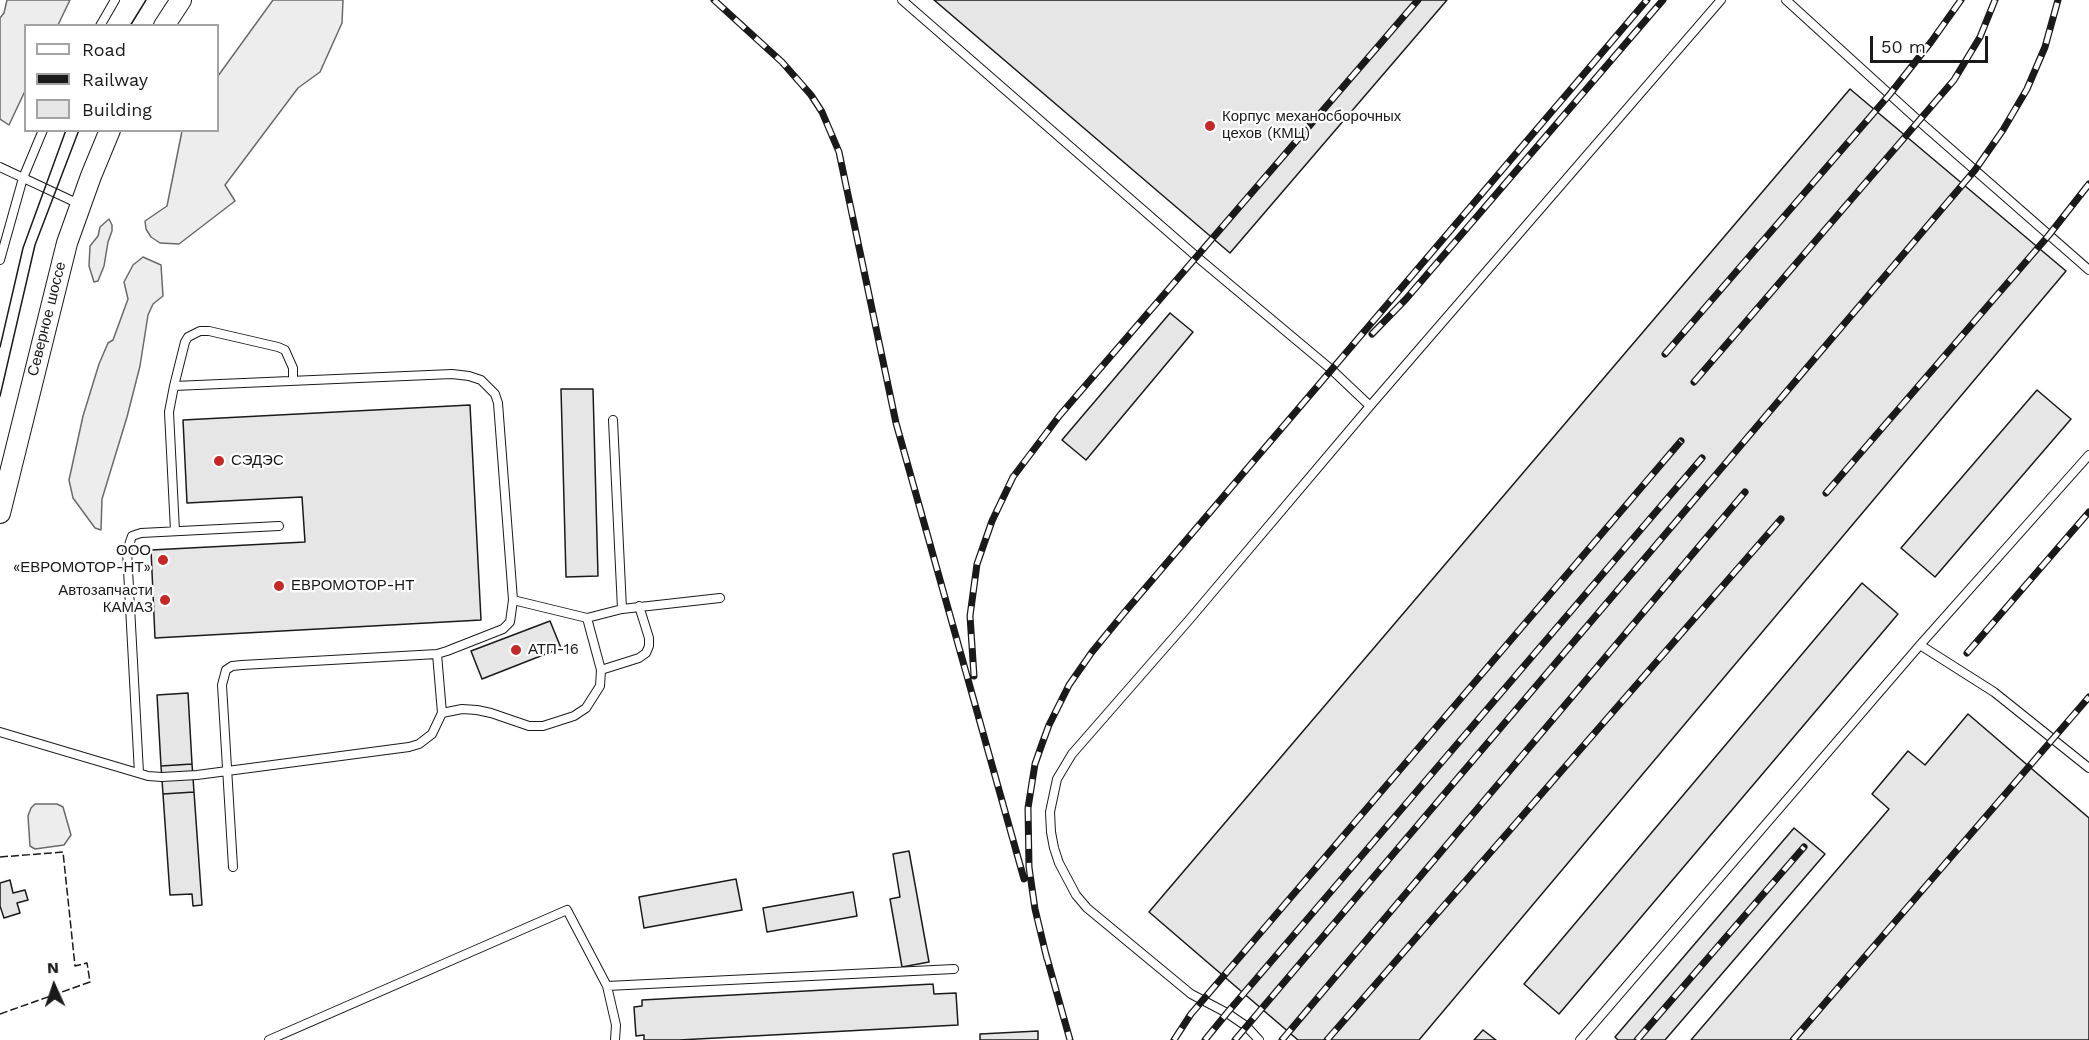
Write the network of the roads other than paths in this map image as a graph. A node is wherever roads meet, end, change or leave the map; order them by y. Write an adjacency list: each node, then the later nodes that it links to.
1 (115, 0): 6 (lane)
2 (181, 0): 7 (main road)
3 (902, 0): 17 (lane)
4 (1721, 0): 17 (lane)
5 (1786, 0): 14 (lane)
6 (101, 24)
7 (165, 24)
8 (42, 132): 11 (lane)
9 (109, 132): 12 (main road, Северное шоссе)
10 (0, 167): 11 (lane)
11 (23, 178): 12 (lane); 13 (lane)
12 (80, 204): 20 (main road, Северное шоссе)
13 (0, 260)
14 (2089, 270)
15 (293, 381): 16 (lane); 16 (lane); 24 (lane)
16 (174, 386): 22 (lane)
17 (1370, 406): 41 (lane)
18 (614, 420): 26 (lane)
19 (2089, 455): 28 (lane)
20 (0, 513)
21 (279, 526): 22 (lane)
22 (175, 531): 35 (lane)
23 (720, 598): 25 (lane)
24 (513, 600): 27 (lane); 29 (lane)
25 (639, 606): 26 (lane); 30 (lane)
26 (622, 609): 27 (lane)
27 (587, 618): 30 (lane)
28 (1920, 645): 33 (lane); 42 (lane)
29 (437, 654): 31 (lane); 34 (lane)
30 (601, 670): 31 (lane)
31 (442, 712): 34 (lane)
32 (0, 732): 35 (lane)
33 (2089, 768)
34 (226, 771): 35 (lane); 36 (lane)
35 (139, 773)
36 (233, 867)
37 (954, 969): 38 (lane)
38 (607, 986): 39 (lane); 40 (lane)
39 (269, 1040)
40 (615, 1040)
41 (1259, 1040)
42 (1580, 1040)

